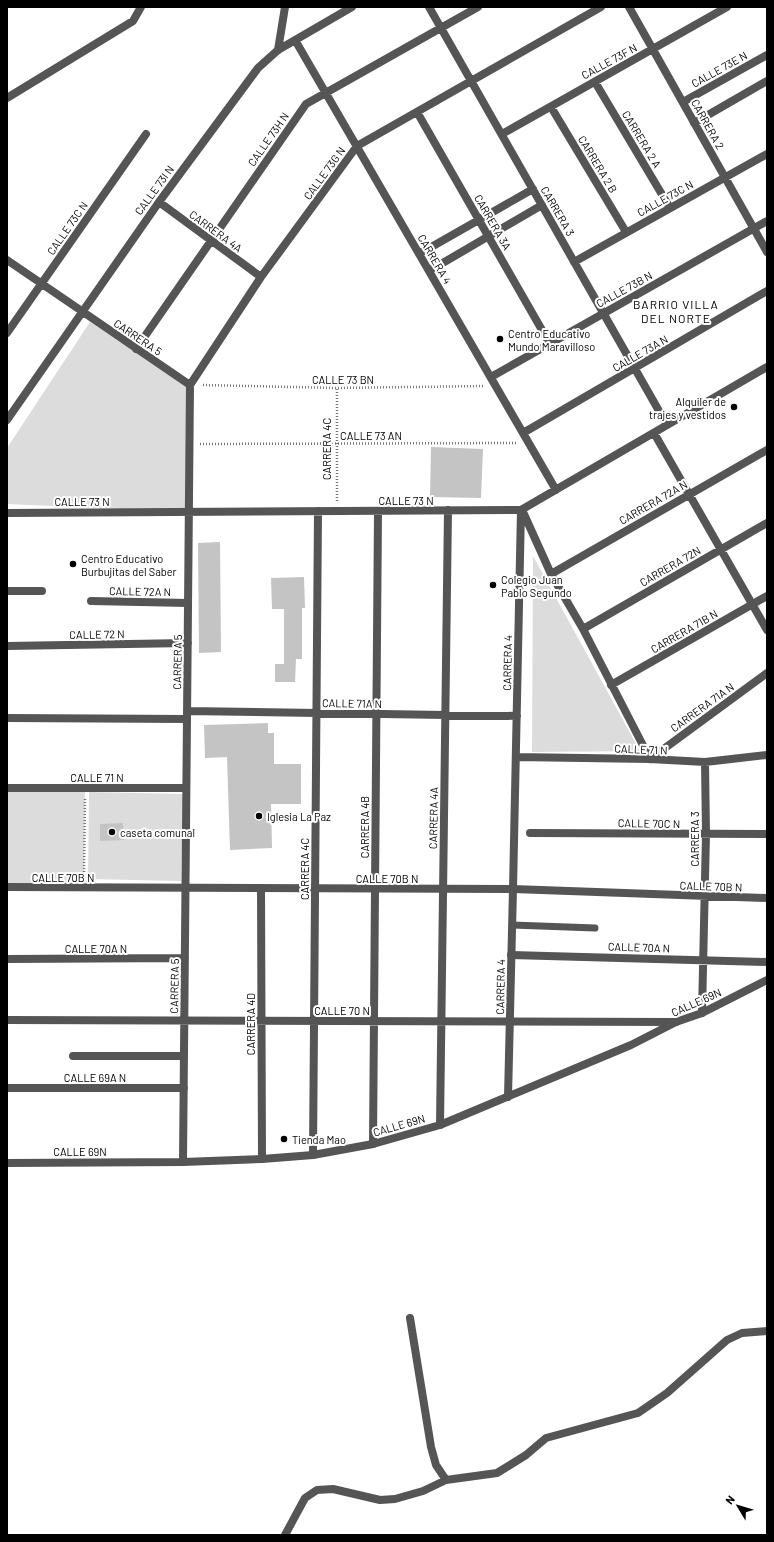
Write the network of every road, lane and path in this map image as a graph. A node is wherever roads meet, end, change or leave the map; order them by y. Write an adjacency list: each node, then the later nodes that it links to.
1 (141, 7): 18 (street)
2 (285, 7): 12 (street)
3 (352, 7): 10 (street, CALLE 73I N)
4 (429, 7): 9 (street, CARRERA 3)
5 (478, 7): 9 (street, CALLE 73H N)
6 (601, 7): 14 (street, CALLE 73G N)
7 (629, 7): 11 (street, CARRERA 2)
8 (727, 7): 11 (street, CALLE 73F N)
9 (441, 28): 14 (street, CARRERA 3); 17 (street, CALLE 73H N)
10 (295, 40): 12 (street, CALLE 73I N); 17 (street, CARRERA 4)
11 (653, 49): 16 (street, CALLE 73F N); 19 (street, CARRERA 2)
12 (278, 50): 29 (street, CALLE 73I N)
13 (767, 55): 19 (street, CALLE 73E N)
14 (471, 81): 21 (street, CALLE 73G N); 24 (street, CARRERA 3)
15 (767, 81): 22 (street)
16 (595, 82): 20 (street, CALLE 73F N); 31 (street, CARRERA 2 A)
17 (326, 93): 25 (street, CARRERA 4); 37 (street, CALLE 73H N)
18 (7, 98)
19 (683, 102): 22 (street, CARRERA 2)
20 (551, 106): 24 (street, CALLE 73F N); 35 (street, CARRERA 2 B)
21 (417, 112): 25 (street, CALLE 73G N); 32 (street, CARRERA 3A)
22 (694, 123): 27 (street, CARRERA 2)
23 (146, 134): 44 (street, CALLE 73C N)
24 (502, 134): 28 (street, CARRERA 3)
25 (357, 146): 39 (street, CARRERA 4); 43 (street, CALLE 73G N)
26 (767, 154): 27 (street, CALLE 73C N)
27 (725, 178): 31 (street, CALLE 73C N); 34 (street, CARRERA 2)
28 (533, 189): 30 (street, CARRERA 3); 32 (street)
29 (159, 202): 37 (street, CARRERA 4A); 46 (street, CALLE 73I N)
30 (542, 205): 36 (street); 41 (street, CARRERA 3)
31 (670, 208): 35 (street, CALLE 73C N)
32 (479, 220): 36 (street, CARRERA 3A); 39 (street)
33 (767, 221): 34 (street, CALLE 73B N)
34 (754, 228): 38 (street, CARRERA 2); 47 (street, CALLE 73B N)
35 (626, 232): 41 (street, CALLE 73C N)
36 (488, 236): 42 (street); 49 (street, CARRERA 3A)
37 (211, 241): 43 (street, CARRERA 4A); 50 (street, CALLE 73H N)
38 (767, 252)
39 (419, 254): 42 (street, CARRERA 4)
40 (7, 260): 44 (street, CARRERA 5)
41 (574, 262): 47 (street, CARRERA 3)
42 (429, 271): 53 (street, CARRERA 4)
43 (261, 277): 54 (street, CALLE 73G N)
44 (42, 284): 46 (street, CARRERA 5); 48 (street, CALLE 73C N)
45 (767, 291): 52 (street, CALLE 73A N)
46 (83, 313): 50 (street, CARRERA 5); 57 (street, CALLE 73I N)
47 (603, 313): 49 (street, CALLE 73B N); 52 (street, CARRERA 3)
48 (7, 334)
49 (550, 344): 53 (street, CALLE 73B N)
50 (136, 349): 54 (street, CARRERA 5)
51 (767, 367): 58 (street)
52 (635, 368): 58 (street, CARRERA 3); 59 (street, CALLE 73A N)
53 (491, 377): 55 (street, CARRERA 4)
54 (190, 385): 56 (path, CALLE 73 BN); 63 (street, CARRERA 5)
55 (496, 386): 56 (path, CALLE 73 BN); 59 (street, CARRERA 4)
56 (337, 388): 61 (path, CARRERA 4C)
57 (7, 420)
58 (667, 425): 60 (street)
59 (523, 433): 62 (street, CARRERA 4)
60 (654, 433): 65 (street); 66 (street)
61 (337, 443): 62 (path, CALLE 73 AN); 63 (path, CALLE 73 AN); 70 (path, CARRERA 4C)
62 (529, 443): 65 (street, CARRERA 4)
63 (190, 444): 72 (street, CARRERA 5)
64 (767, 450): 66 (street, CARRERA 72A N)
65 (556, 490): 68 (street)
66 (690, 494): 75 (street); 76 (street, CARRERA 72A N)
67 (448, 510): 68 (street, CALLE 73 N); 71 (street, CALLE 73 N); 92 (street, CARRERA 4A)
68 (522, 510): 76 (street); 93 (street, CARRERA 4)
69 (318, 511): 70 (street, CALLE 73 N); 72 (street, CALLE 73 N); 89 (street, CARRERA 4C)
70 (337, 511): 71 (street, CALLE 73 N)
71 (378, 511): 90 (street, CARRERA 4B)
72 (189, 512): 73 (street, CALLE 73 N); 81 (street, CARRERA 5)
73 (7, 513)
74 (767, 523): 75 (street, CARRERA 72N)
75 (721, 549): 82 (street); 83 (street, CARRERA 72N)
76 (551, 574): 83 (street)
77 (7, 591): 78 (street)
78 (42, 591)
79 (767, 596): 82 (street, CARRERA 71B N)
80 (91, 601): 81 (street, CALLE 72A N)
81 (188, 603): 85 (street, CARRERA 5)
82 (753, 604): 84 (street); 88 (street, CARRERA 71B N)
83 (583, 628): 88 (street)
84 (767, 630)
85 (188, 643): 86 (street, CALLE 72 N); 91 (street, CARRERA 5)
86 (7, 646)
87 (767, 673): 97 (street, CARRERA 71A N)
88 (611, 685): 97 (street)
89 (317, 713): 90 (street, CALLE 71A N); 91 (street, CALLE 71A N); 109 (street, CARRERA 4C)
90 (376, 714): 92 (street, CALLE 71A N); 110 (street, CARRERA 4B)
91 (187, 715): 94 (street, CALLE 71A N); 101 (street, CARRERA 5)
92 (445, 715): 93 (street, CALLE 71A N); 111 (street, CARRERA 4A)
93 (517, 716): 96 (street, CARRERA 4)
94 (7, 718)
95 (766, 756): 98 (street, CALLE 71 N)
96 (516, 757): 97 (street, CALLE 71 N); 112 (street, CARRERA 4)
97 (650, 759): 98 (street, CALLE 71 N)
98 (705, 762): 103 (street, CARRERA 3)
99 (7, 788): 100 (street, CALLE 71 N)
100 (85, 788): 101 (street, CALLE 71 N); 106 (path)
101 (186, 788): 107 (street, CARRERA 5)
102 (530, 833): 103 (street, CALLE 70C N)
103 (706, 834): 104 (street, CALLE 70C N); 113 (street, CARRERA 3)
104 (767, 834)
105 (7, 887): 106 (street, CALLE 70B N)
106 (84, 888): 107 (street, CALLE 70B N)
107 (186, 888): 108 (street, CALLE 70B N); 118 (street, CARRERA 5)
108 (261, 888): 109 (street, CALLE 70B N); 126 (street, CARRERA 4D)
109 (315, 889): 110 (street, CALLE 70B N); 127 (street, CARRERA 4C)
110 (375, 889): 111 (street, CALLE 70B N); 128 (street, CARRERA 4B)
111 (443, 889): 112 (street, CALLE 70B N); 129 (street, CARRERA 4A)
112 (513, 889): 113 (street, CALLE 70B N); 115 (street, CARRERA 4)
113 (704, 896): 114 (street, CALLE 70B N); 120 (street, CARRERA 3)
114 (767, 898)
115 (512, 925): 116 (lane); 117 (street, CARRERA 4)
116 (595, 928)
117 (511, 955): 120 (street, CALLE 70A N); 130 (street, CARRERA 4)
118 (185, 958): 119 (street, CALLE 70A N); 125 (street, CARRERA 5)
119 (7, 959)
120 (703, 960): 121 (street, CALLE 70A N); 123 (street, CARRERA 3)
121 (767, 962)
122 (767, 980): 123 (street, CALLE 69N)
123 (702, 1013): 131 (street, CALLE 69N)
124 (7, 1020): 125 (street, CALLE 70 N)
125 (184, 1021): 126 (street, CALLE 70 N); 133 (street, CARRERA 5)
126 (261, 1021): 127 (street, CALLE 70 N); 140 (street, CARRERA 4D)
127 (314, 1021): 128 (street, CALLE 70 N); 139 (street, CARRERA 4C)
128 (374, 1021): 129 (street, CALLE 70 N); 138 (street, CARRERA 4B)
129 (441, 1022): 130 (street, CALLE 70 N); 137 (street, CARRERA 4A)
130 (510, 1022): 131 (street, CALLE 70 N); 136 (street, CARRERA 4)
131 (676, 1022): 136 (street, CALLE 69N)
132 (73, 1056): 133 (street)
133 (184, 1056): 135 (street, CARRERA 5)
134 (7, 1088): 135 (street, CALLE 69A N)
135 (184, 1088): 141 (street, CARRERA 5)
136 (508, 1097): 137 (street, CALLE 69N)
137 (440, 1125): 138 (street, CALLE 69N)
138 (373, 1144): 139 (street, CALLE 69N)
139 (313, 1155): 140 (street, CALLE 69N)
140 (262, 1159): 141 (street, CALLE 69N)
141 (183, 1162): 142 (street, CALLE 69N)
142 (7, 1163)
143 (410, 1318): 145 (street)
144 (767, 1331): 145 (street)
145 (446, 1480): 146 (street)
146 (285, 1535)

